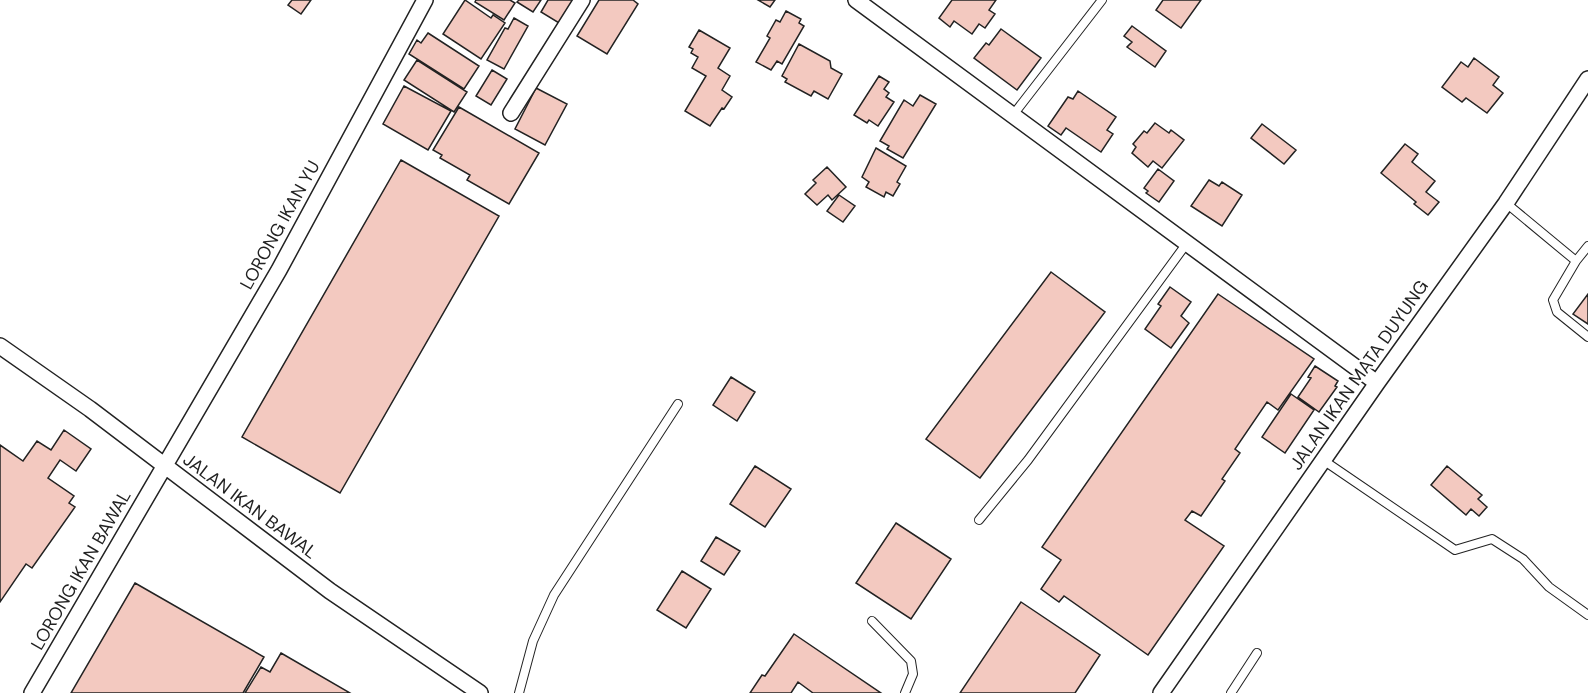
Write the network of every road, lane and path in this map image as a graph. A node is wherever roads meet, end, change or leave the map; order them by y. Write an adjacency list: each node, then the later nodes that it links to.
1 (425, 0): 17 (street, LORONG IKAN YU)
2 (582, 0): 6 (street)
3 (856, 0): 7 (street)
4 (1102, 0): 7 (lane)
5 (1588, 79): 8 (street, JALAN IKAN MATA DUYUNG)
6 (512, 114)
7 (1013, 115): 9 (street)
8 (1506, 203): 11 (lane); 14 (street, JALAN IKAN MATA DUYUNG)
9 (1186, 243): 14 (street); 18 (lane)
10 (1588, 246): 11 (lane)
11 (1576, 261): 12 (lane)
12 (1588, 338)
13 (0, 346): 17 (street, JALAN IKAN BAWAL)
14 (1377, 383): 16 (street, JALAN IKAN MATA DUYUNG)
15 (678, 404): 24 (lane)
16 (1323, 460): 19 (lane); 26 (street, JALAN IKAN MATA DUYUNG)
17 (164, 466): 22 (street, LORONG IKAN BAWAL); 23 (street, JALAN IKAN BAWAL)
18 (979, 520)
19 (1588, 615)
20 (872, 621): 25 (lane)
21 (1257, 653): 27 (lane)
22 (32, 693)
23 (480, 693)
24 (519, 693)
25 (905, 693)
26 (1161, 693)
27 (1231, 693)

